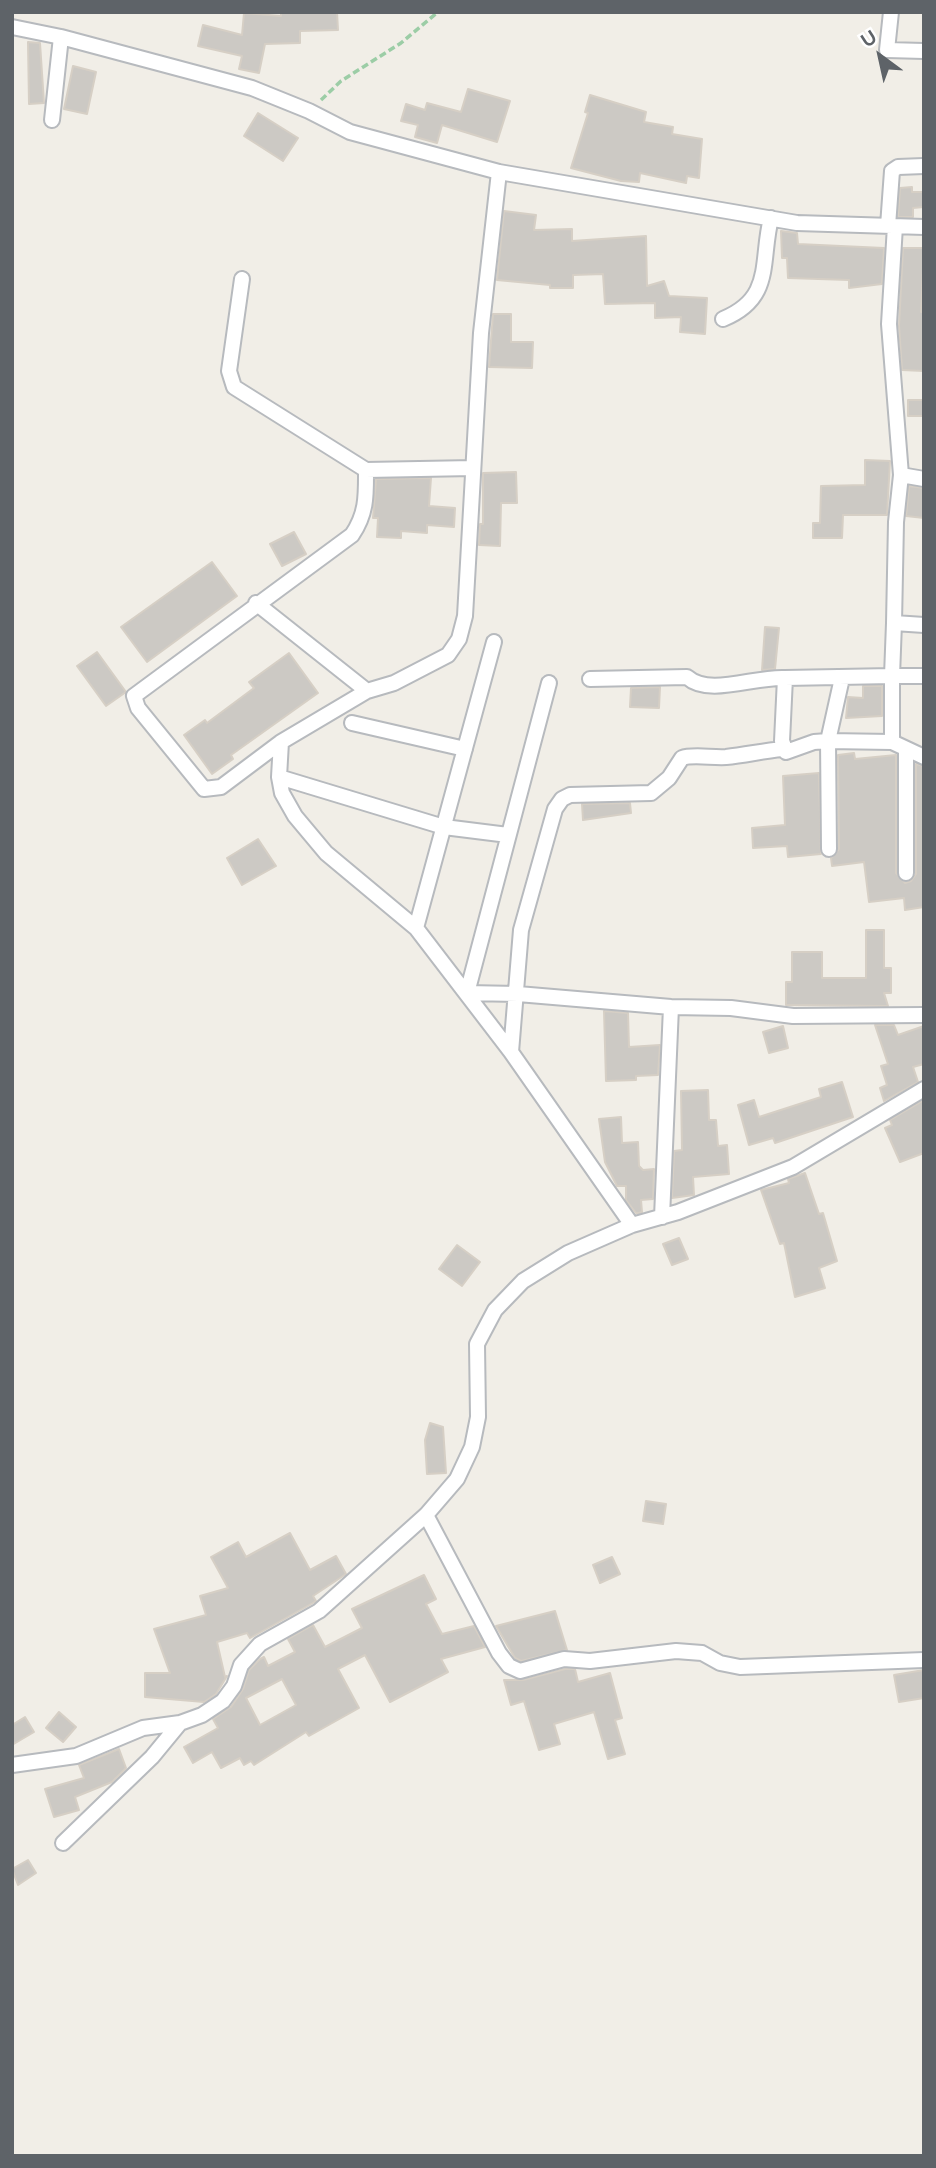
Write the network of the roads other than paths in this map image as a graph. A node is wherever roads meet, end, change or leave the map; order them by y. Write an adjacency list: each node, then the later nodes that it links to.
1 (891, 12): 4 (street)
2 (12, 27): 3 (street)
3 (61, 37): 5 (street); 7 (street)
4 (924, 51)
5 (52, 120)
6 (924, 166): 9 (street)
7 (499, 172): 8 (street); 13 (street)
8 (771, 218): 9 (street); 12 (street)
9 (891, 226): 10 (street); 15 (street)
10 (924, 227)
11 (242, 279): 14 (street)
12 (723, 319)
13 (473, 468): 14 (street); 27 (street)
14 (366, 470): 17 (street)
15 (901, 475): 16 (street); 18 (street)
16 (924, 479)
17 (256, 603): 27 (street); 31 (street)
18 (894, 623): 19 (street); 21 (street)
19 (924, 625)
20 (494, 642): 32 (street)
21 (892, 676): 22 (street); 25 (street); 30 (street)
22 (924, 676)
23 (590, 678): 24 (street)
24 (785, 678): 25 (street); 33 (street)
25 (842, 678): 29 (street)
26 (549, 683): 38 (street)
27 (367, 691): 31 (street)
28 (352, 723): 32 (street)
29 (828, 741): 30 (street); 33 (street); 39 (street)
30 (892, 741): 34 (street)
31 (281, 742): 36 (street)
32 (465, 749): 37 (street)
33 (782, 749): 43 (street)
34 (905, 749): 35 (street); 40 (street)
35 (924, 757)
36 (279, 777): 37 (street); 41 (street)
37 (444, 827): 38 (street); 41 (street)
38 (509, 835): 42 (street)
39 (829, 849)
40 (906, 873)
41 (416, 929): 42 (street)
42 (467, 993): 43 (street); 46 (street)
43 (518, 994): 44 (street); 46 (street)
44 (671, 1007): 45 (street); 48 (street)
45 (924, 1015)
46 (511, 1052): 49 (street)
47 (924, 1089): 48 (street)
48 (662, 1217): 49 (street)
49 (632, 1225): 50 (street)
50 (426, 1515): 51 (street); 52 (street)
51 (924, 1660)
52 (180, 1723): 53 (street); 54 (street)
53 (12, 1765)
54 (63, 1843)

